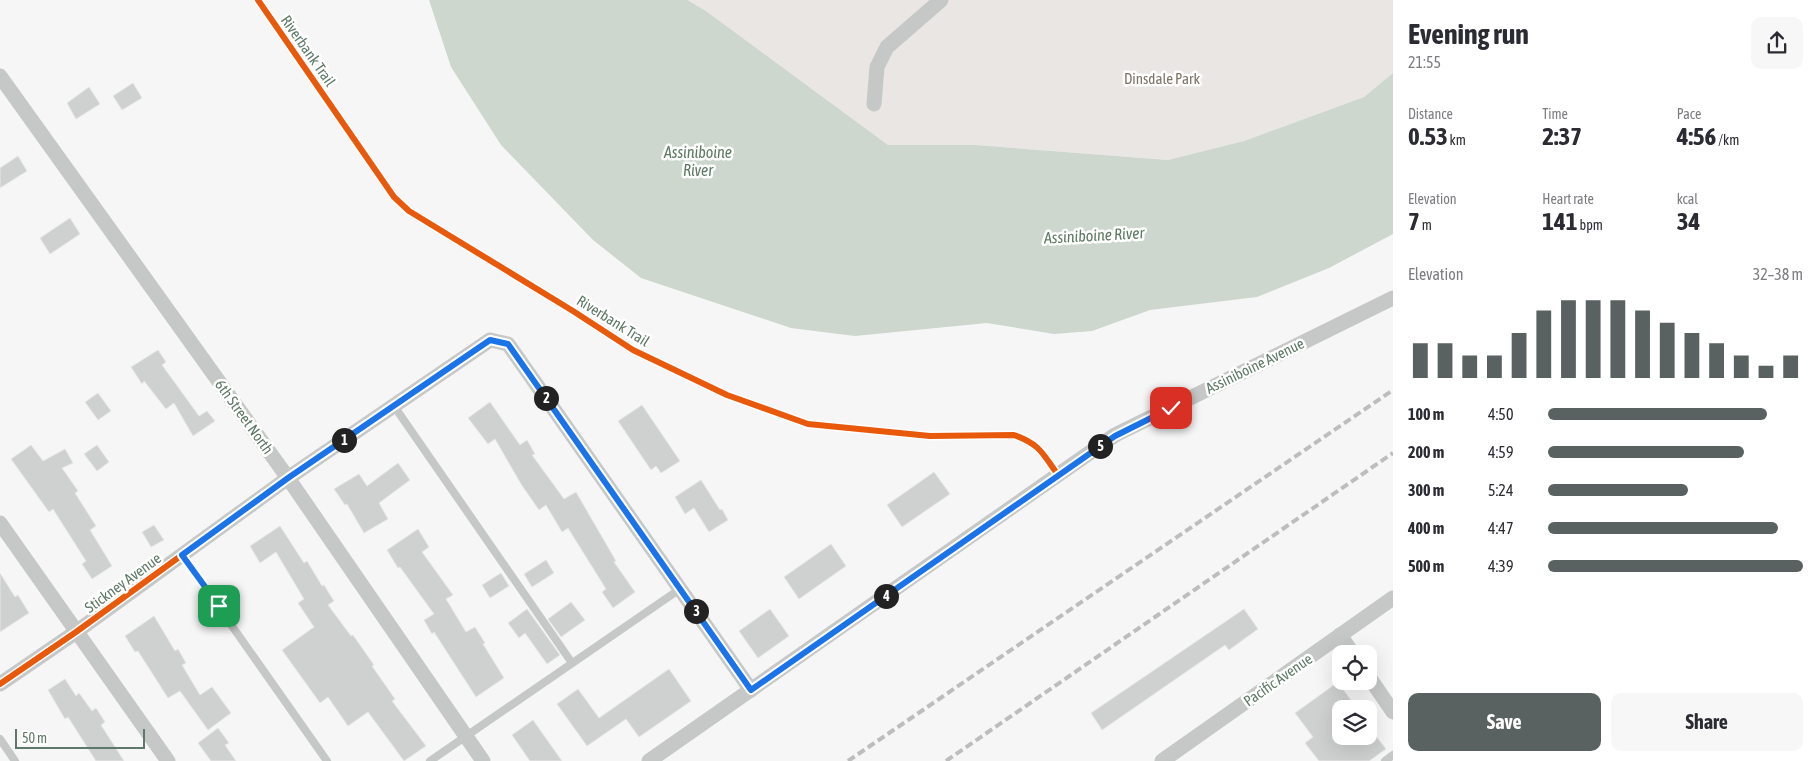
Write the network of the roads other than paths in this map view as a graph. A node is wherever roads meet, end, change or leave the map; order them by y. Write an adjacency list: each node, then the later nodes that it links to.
1 (941, 0): 3 (street)
2 (0, 76): 6 (street, 6th Street North)
3 (874, 104)
4 (1393, 298): 17 (street, Assiniboine Avenue)
5 (394, 406): 6 (street, Stickney Avenue); 9 (street, Stickney Avenue); 14 (lane)
6 (288, 478): 8 (street, Stickney Avenue); 19 (street, 6th Street North)
7 (0, 523): 11 (street)
8 (182, 555): 11 (street, Stickney Avenue); 24 (lane)
9 (680, 589): 14 (lane); 17 (street)
10 (1393, 598): 12 (street, Pacific Avenue)
11 (76, 632): 15 (street, Stickney Avenue); 23 (street)
12 (1340, 635): 13 (street); 28 (street, Pacific Avenue)
13 (1347, 645)
14 (572, 663): 19 (lane)
15 (0, 684)
16 (1377, 689): 18 (street)
17 (751, 690): 27 (street, Assiniboine Avenue)
18 (1393, 712)
19 (466, 736): 25 (lane); 26 (street, 6th Street North)
20 (0, 739): 22 (lane)
21 (1393, 755): 29 (lane)
22 (15, 761)
23 (168, 761)
24 (327, 761)
25 (430, 761)
26 (483, 761)
27 (649, 761)
28 (1162, 761)
29 (1385, 761)

